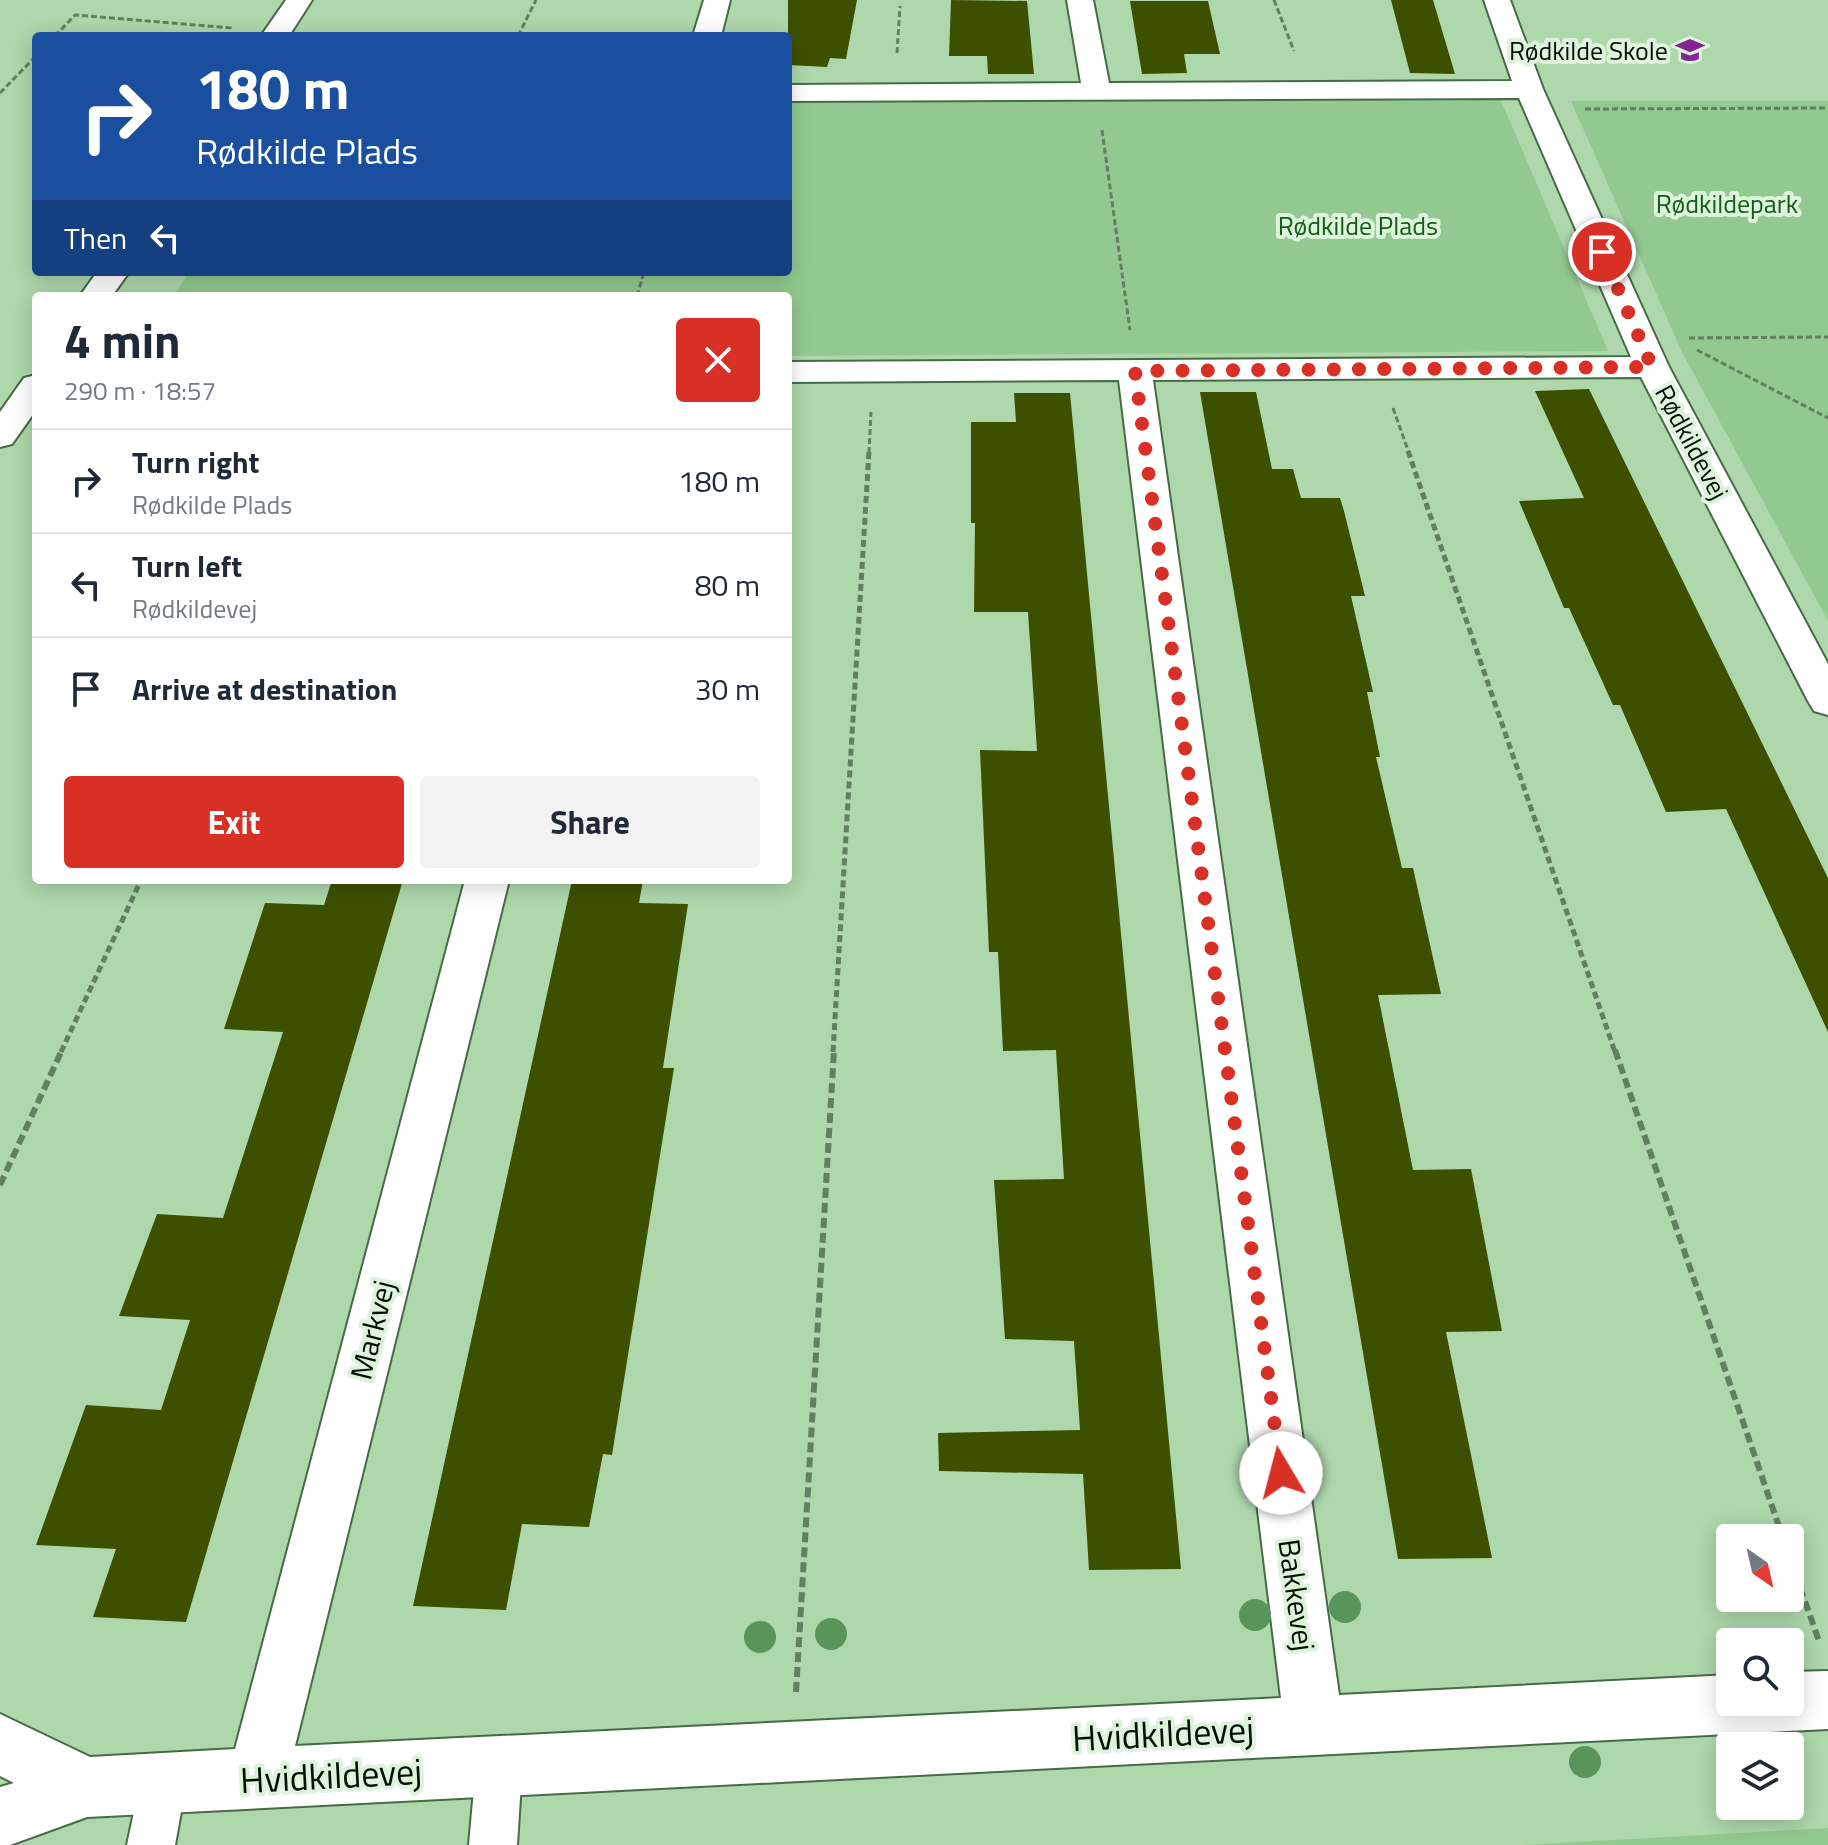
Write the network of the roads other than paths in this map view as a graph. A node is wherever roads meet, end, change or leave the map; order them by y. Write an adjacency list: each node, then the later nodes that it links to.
1 (299, 0): 5 (street)
2 (717, 0): 6 (street)
3 (1080, 0): 7 (street)
4 (1497, 0): 9 (street, Rødkildevej)
5 (277, 32)
6 (708, 32)
7 (1097, 91): 8 (street); 9 (street)
8 (792, 93)
9 (1533, 99): 10 (street, Rødkildevej)
10 (1652, 367): 11 (street); 15 (street, Rødkildevej)
11 (1135, 371): 12 (street); 18 (street, Bakkevej)
12 (792, 372)
13 (32, 391): 14 (street)
14 (0, 437)
15 (1828, 701)
16 (486, 884): 21 (street, Markvej)
17 (1826, 1678): 18 (street, Hvidkildevej)
18 (1314, 1725): 20 (street, Hvidkildevej)
19 (0, 1744): 23 (street, Hvidkildevej)
20 (499, 1767): 21 (street, Hvidkildevej); 26 (lane)
21 (257, 1779): 22 (street, Hvidkildevej)
22 (163, 1784): 23 (street, Hvidkildevej); 25 (lane)
23 (87, 1787): 24 (street, Hvidkildevej)
24 (0, 1818)
25 (151, 1845)
26 (493, 1845)

